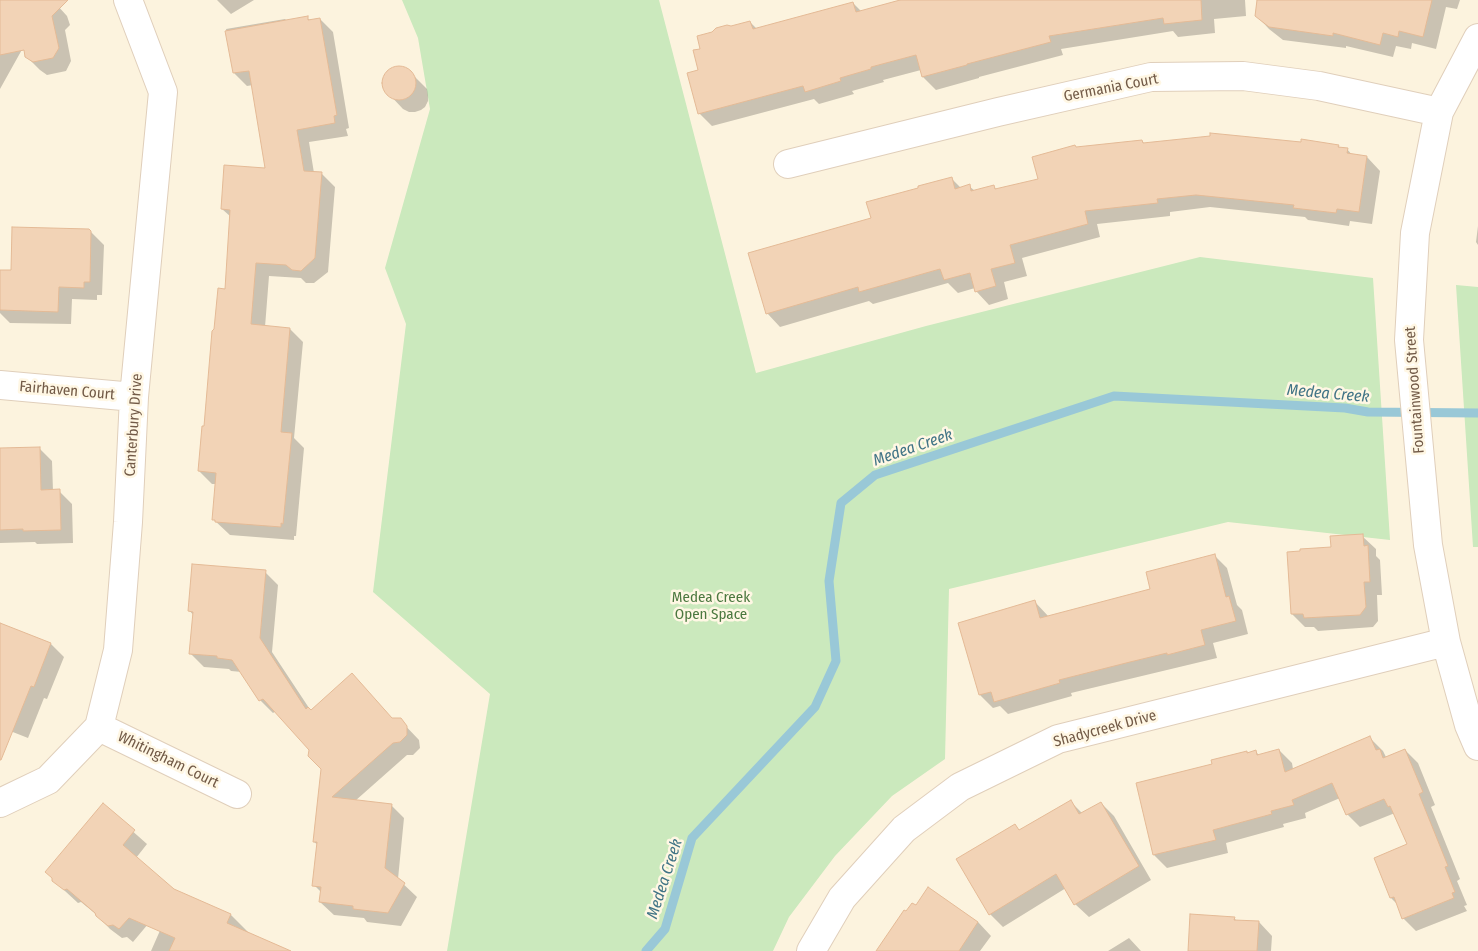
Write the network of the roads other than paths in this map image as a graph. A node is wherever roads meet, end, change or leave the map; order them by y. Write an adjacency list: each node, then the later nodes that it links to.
1 (128, 0): 6 (street, Canterbury Drive)
2 (1478, 38): 3 (street, Fountainwood Street)
3 (1439, 112): 4 (street, Germania Court); 7 (street, Fountainwood Street)
4 (788, 164)
5 (0, 385): 6 (street, Fairhaven Court)
6 (134, 397): 8 (street, Canterbury Drive)
7 (1446, 642): 9 (street, Fountainwood Street); 12 (street, Shadycreek Drive)
8 (99, 726): 10 (street, Whitingham Court); 11 (street, Canterbury Drive)
9 (1478, 746)
10 (237, 794)
11 (0, 803)
12 (811, 951)

